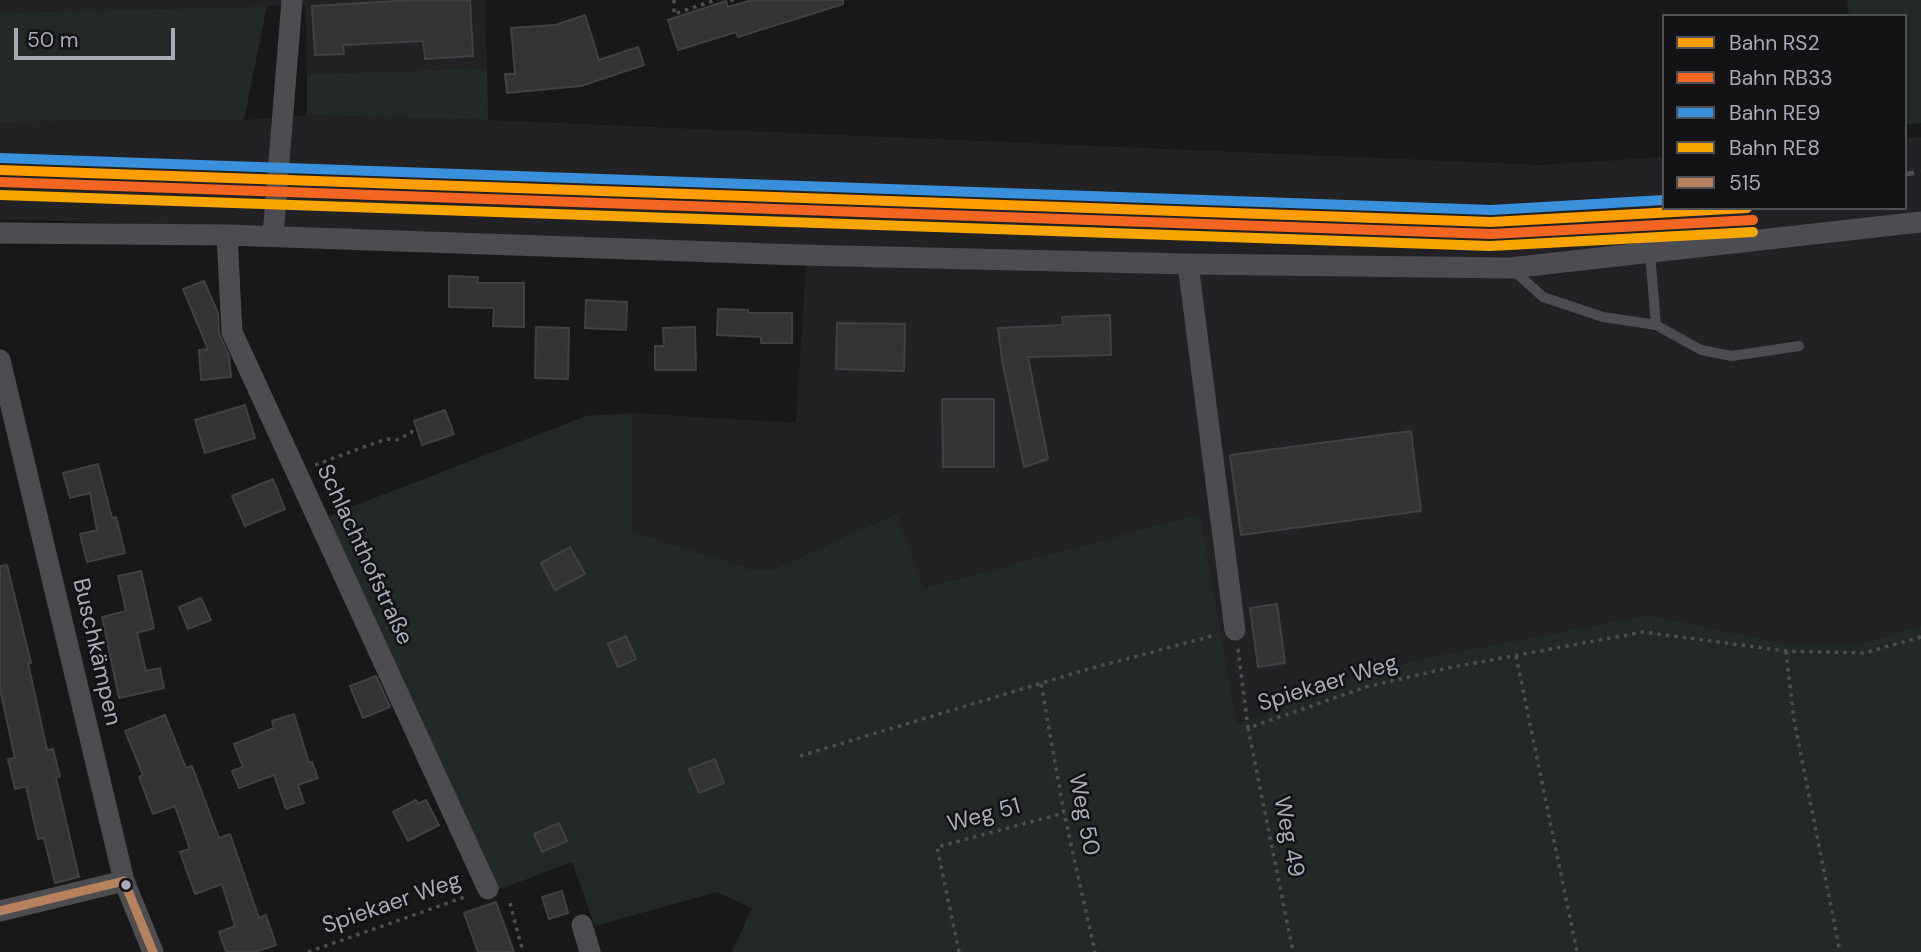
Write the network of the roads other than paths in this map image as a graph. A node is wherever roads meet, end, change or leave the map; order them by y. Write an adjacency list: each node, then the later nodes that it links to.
1 (292, 0): 5 (street)
2 (1921, 222): 6 (street)
3 (0, 233): 4 (street)
4 (227, 235): 5 (street); 14 (street, Schlachthofstraße)
5 (273, 236): 7 (street)
6 (1650, 253): 8 (street); 9 (lane)
7 (1188, 264): 8 (street); 12 (street)
8 (1510, 268): 9 (lane)
9 (1656, 326): 10 (lane)
10 (1799, 346)
11 (0, 360): 13 (street, Buschkämpen)
12 (1235, 630)
13 (124, 881): 15 (street); 17 (street, Buschkämpen)
14 (488, 889)
15 (0, 911)
16 (582, 925): 18 (street)
17 (153, 952)
18 (590, 952)

